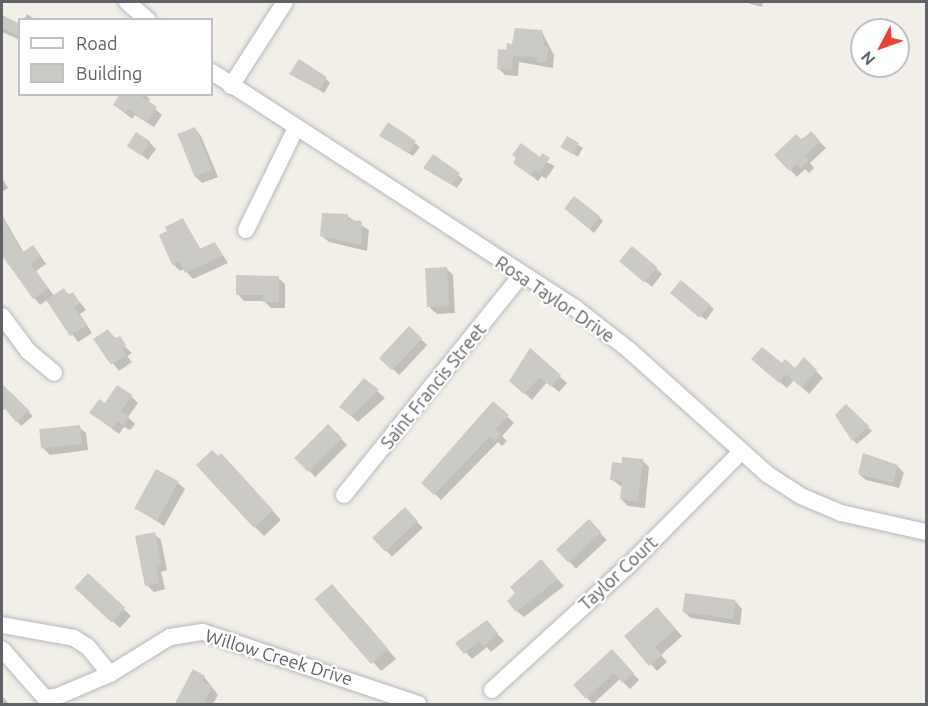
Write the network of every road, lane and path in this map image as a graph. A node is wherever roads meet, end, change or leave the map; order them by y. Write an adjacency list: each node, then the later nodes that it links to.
1 (127, 2): 3 (street)
2 (285, 2): 5 (street)
3 (146, 18)
4 (213, 73): 5 (street, Rosa Taylor Drive)
5 (231, 86): 6 (street, Rosa Taylor Drive)
6 (296, 128): 7 (street); 8 (street, Rosa Taylor Drive)
7 (246, 230)
8 (521, 276): 11 (street, Rosa Taylor Drive); 12 (street, Saint Francis Street)
9 (2, 316): 10 (street)
10 (54, 373)
11 (741, 452): 13 (street, Rosa Taylor Drive); 17 (street, Taylor Court)
12 (344, 495)
13 (927, 532)
14 (2, 625): 16 (street)
15 (2, 649): 16 (street, Willow Creek Drive)
16 (110, 674): 18 (street, Willow Creek Drive)
17 (492, 690)
18 (418, 705)

